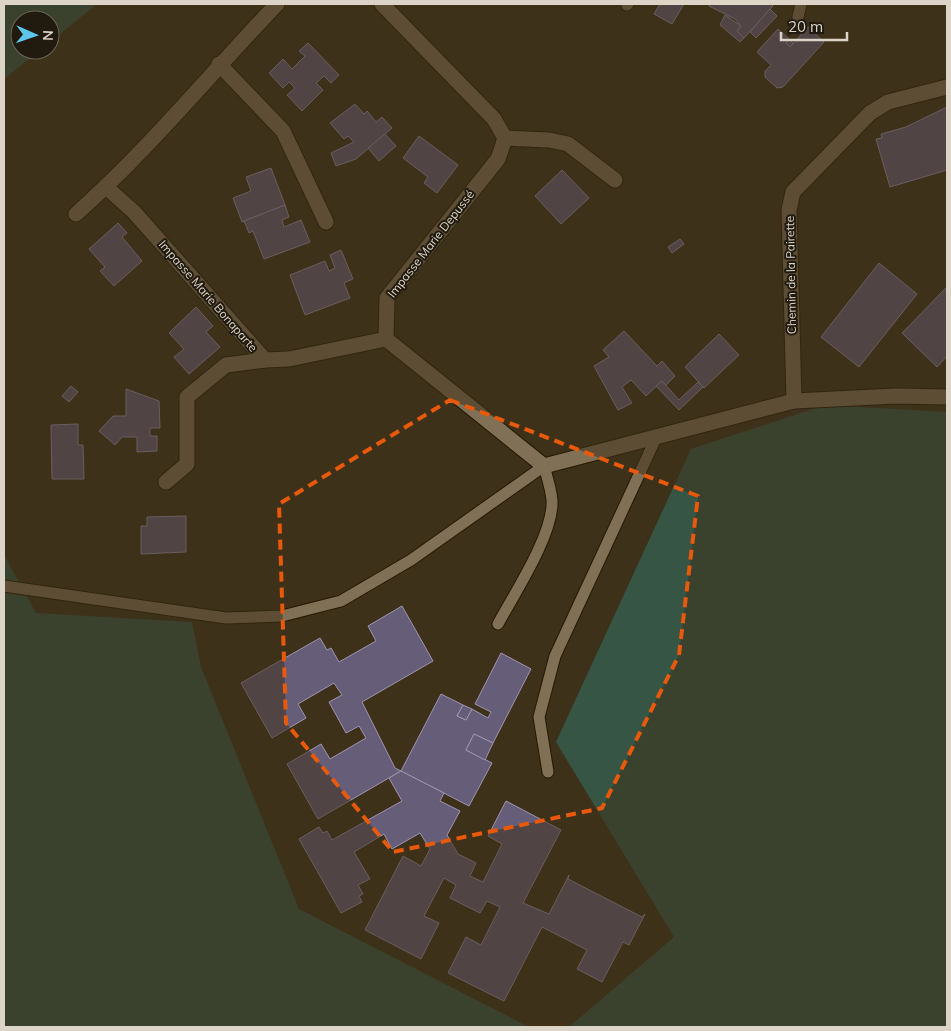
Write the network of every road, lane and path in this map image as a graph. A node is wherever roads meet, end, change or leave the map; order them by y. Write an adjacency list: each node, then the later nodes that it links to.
1 (277, 4): 5 (street)
2 (382, 4): 7 (street)
3 (802, 4): 4 (lane)
4 (798, 17)
5 (219, 64): 9 (street); 11 (street)
6 (947, 87): 15 (street, Chemin de la Pairette)
7 (505, 138): 8 (street); 12 (street, Impasse Marie Depussé)
8 (614, 180)
9 (106, 188): 10 (street); 13 (street, Impasse Marie Bonaparte)
10 (76, 214)
11 (326, 222)
12 (386, 339): 13 (street, Impasse Marie Bonaparte); 17 (street)
13 (265, 360): 18 (street)
14 (947, 397): 15 (street)
15 (794, 401): 16 (street)
16 (656, 438): 17 (street); 21 (lane)
17 (544, 466): 19 (lane); 20 (lane)
18 (166, 482)
19 (4, 586)
20 (498, 624)
21 (548, 772)

